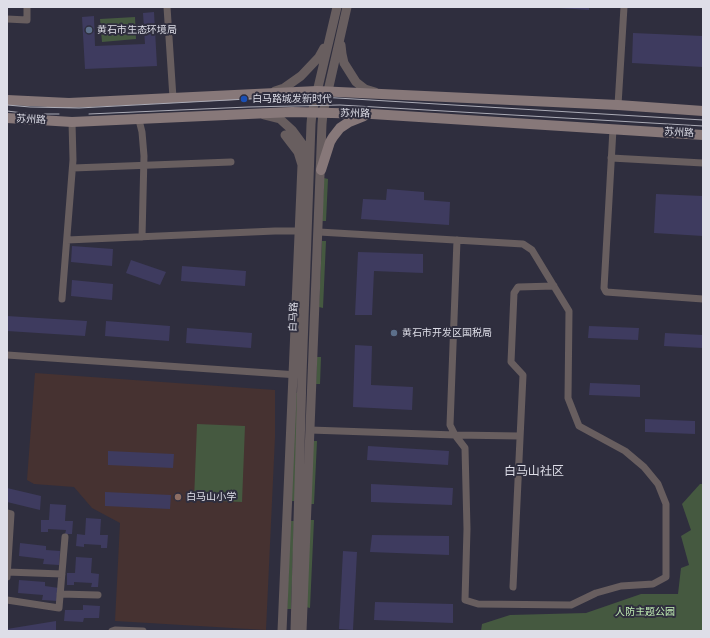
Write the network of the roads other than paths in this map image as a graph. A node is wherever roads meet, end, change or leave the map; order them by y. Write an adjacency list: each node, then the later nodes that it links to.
1 (28, 7): 6 (street)
2 (167, 7): 13 (street)
3 (337, 7): 7 (street, 白马路)
4 (347, 7): 8 (street, 白马路)
5 (624, 7): 15 (street)
6 (7, 19)
7 (331, 30): 9 (street, 白马路); 12 (street)
8 (341, 32): 10 (street, 白马路); 11 (street)
9 (317, 91): 10 (main road, 苏州路); 12 (main road, 苏州路); 17 (street, 白马路)
10 (328, 92): 11 (main road, 苏州路); 18 (street, 白马路)
11 (379, 93): 15 (main road, 苏州路)
12 (268, 94): 13 (main road, 苏州路)
13 (173, 98): 14 (main road, 苏州路)
14 (7, 100)
15 (618, 105): 16 (main road, 苏州路)
16 (703, 111)
17 (312, 113): 18 (main road, 苏州路); 19 (main road, 苏州路); 33 (street, 白马路)
18 (323, 113): 20 (main road, 苏州路); 32 (street, 白马路)
19 (261, 114): 22 (main road, 苏州路); 33 (street)
20 (372, 114): 24 (main road, 苏州路); 32 (main road)
21 (7, 118): 23 (main road, 苏州路)
22 (139, 120): 23 (main road, 苏州路); 30 (street)
23 (72, 122): 31 (street)
24 (613, 129): 26 (main road, 苏州路); 27 (street)
25 (285, 135): 34 (street)
26 (703, 135)
27 (611, 158): 29 (street); 41 (street)
28 (231, 162): 30 (street)
29 (703, 163)
30 (144, 166): 31 (street); 36 (street)
31 (73, 168): 37 (street)
32 (321, 170): 35 (street, 白马路)
33 (310, 179): 44 (street, 白马路)
34 (298, 231): 36 (street); 43 (street)
35 (319, 232): 38 (street); 45 (street, 白马路)
36 (142, 237): 37 (street)
37 (67, 240): 40 (street)
38 (457, 240): 39 (street); 46 (street)
39 (554, 286): 46 (street); 47 (street)
40 (62, 299)
41 (703, 299)
42 (7, 355): 43 (street)
43 (293, 375): 44 (street); 59 (street)
44 (302, 376): 60 (street, 白马路)
45 (310, 430): 46 (street); 61 (street, 白马路)
46 (455, 435): 47 (street)
47 (520, 436): 53 (street)
48 (7, 513): 50 (street)
49 (65, 537): 51 (street)
50 (7, 572): 51 (street); 52 (street)
51 (62, 574): 54 (street)
52 (7, 577)
53 (513, 587)
54 (60, 594): 55 (street); 56 (street)
55 (98, 595)
56 (7, 600)
57 (112, 631): 58 (street)
58 (143, 631)
59 (282, 631)
60 (295, 631)
61 (302, 631)

